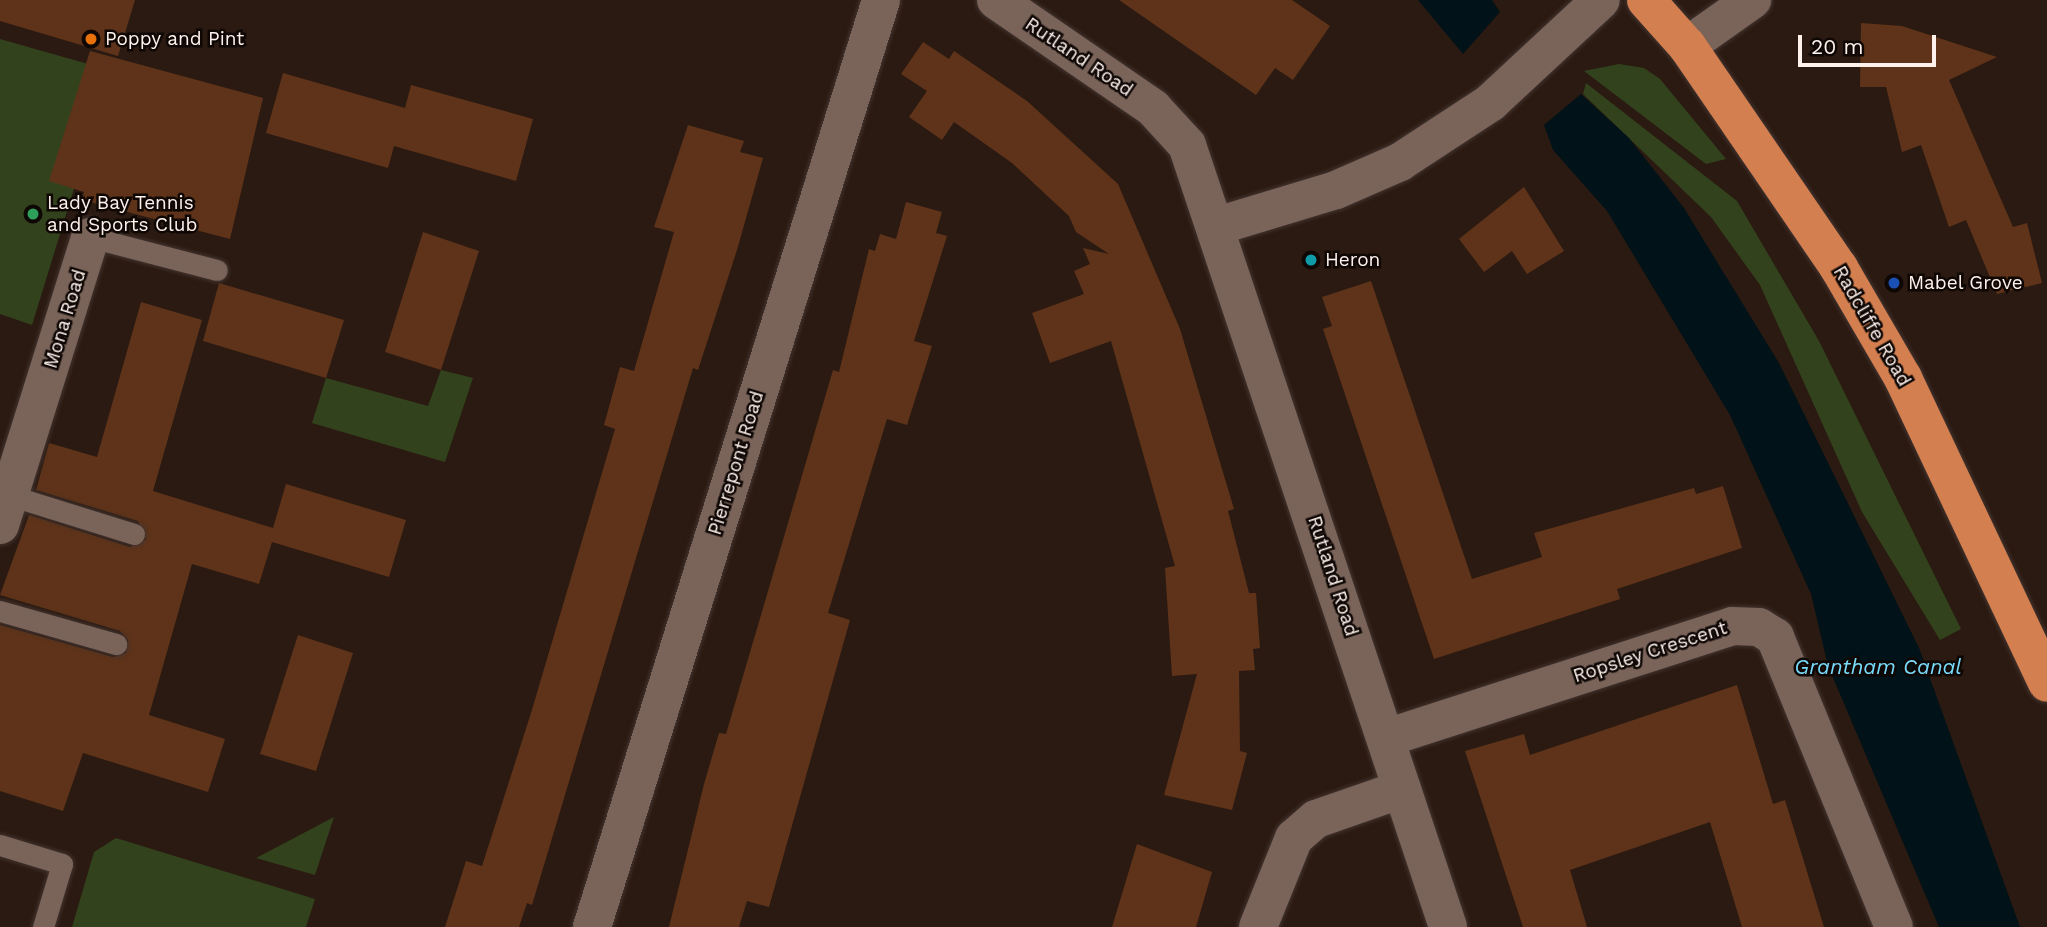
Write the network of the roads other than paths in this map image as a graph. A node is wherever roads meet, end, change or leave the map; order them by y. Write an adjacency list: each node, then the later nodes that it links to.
1 (881, 0): 19 (street, Pierrepont Road)
2 (996, 0): 7 (street, Rutland Road)
3 (1601, 0): 7 (street)
4 (1646, 0): 6 (highway, Radcliffe Road)
5 (1752, 0): 6 (street)
6 (1687, 46): 14 (highway, Radcliffe Road)
7 (1217, 226): 15 (street, Rutland Road)
8 (90, 237): 9 (lane, Mona Road); 10 (street, Mona Road)
9 (217, 270)
10 (5, 510): 11 (lane)
11 (134, 534)
12 (0, 611): 13 (lane)
13 (117, 644)
14 (2047, 683)
15 (1386, 738): 16 (street, Rutland Road); 22 (street, Ropsley Crescent)
16 (1402, 789): 20 (street); 21 (street, Rutland Road)
17 (0, 845): 18 (lane)
18 (53, 918)
19 (592, 927)
20 (1258, 927)
21 (1448, 927)
22 (1894, 927)

